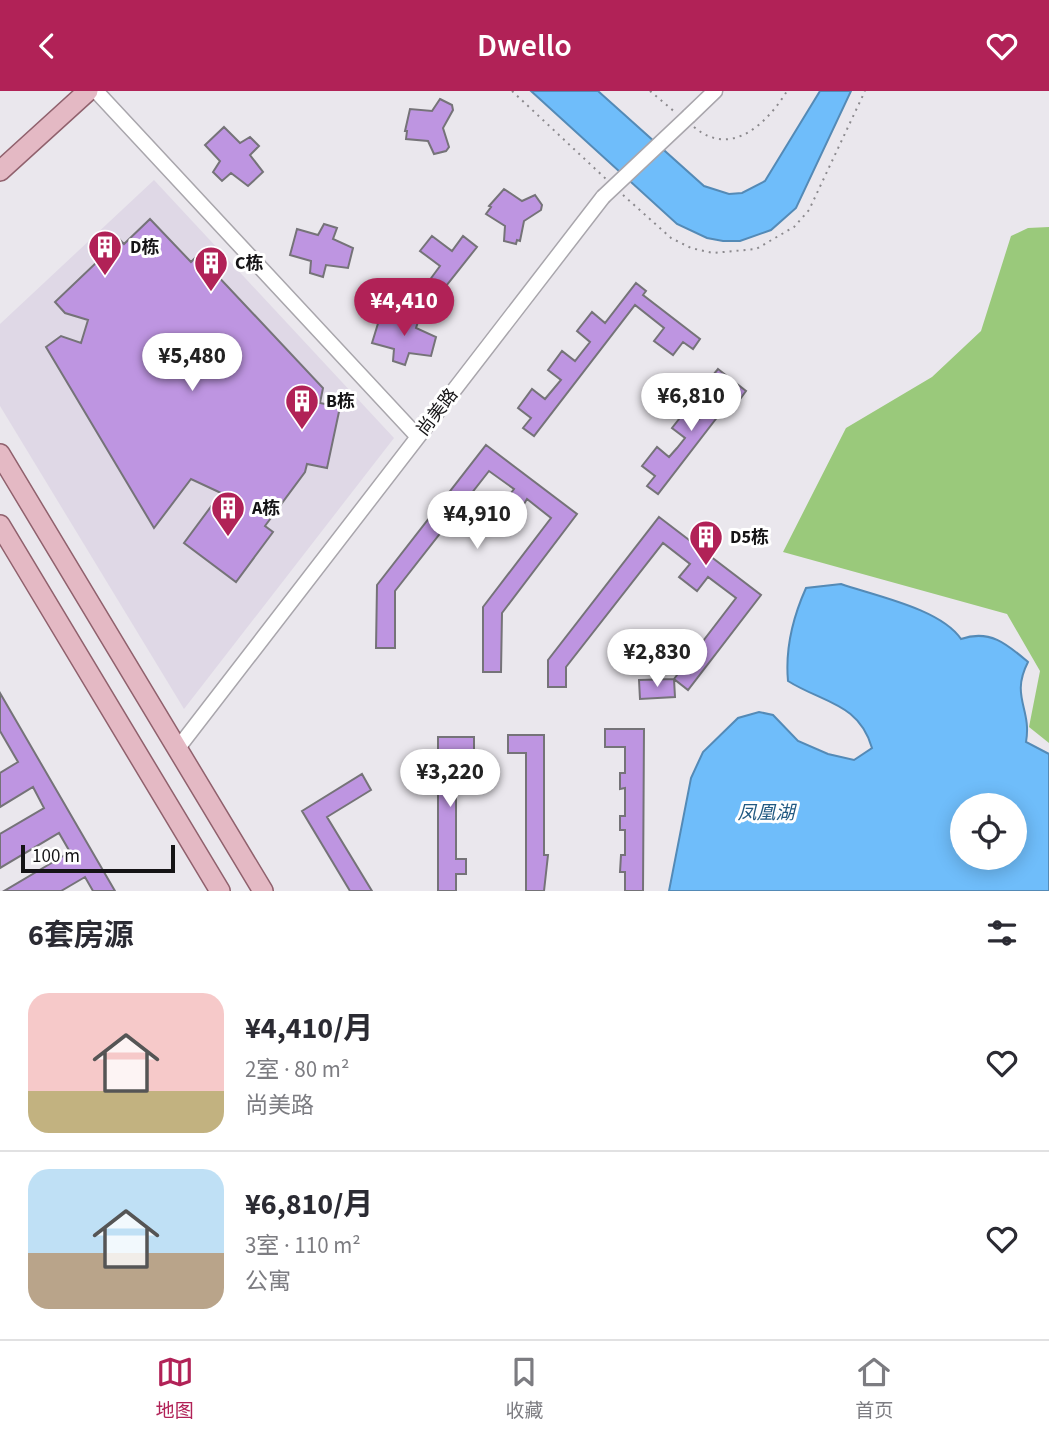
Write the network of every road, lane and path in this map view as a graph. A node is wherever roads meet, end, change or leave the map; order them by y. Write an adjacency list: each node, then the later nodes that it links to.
1 (65, 91): 10 (main road)
2 (88, 91): 10 (main road)
3 (96, 91): 14 (street)
4 (512, 91): 12 (path)
5 (650, 91): 9 (path)
6 (715, 91): 9 (street, 尚美路)
7 (787, 91): 9 (path)
8 (865, 91): 13 (path)
9 (686, 119): 14 (street, 尚美路, bridge)
10 (53, 123): 11 (main road)
11 (0, 171)
12 (614, 186)
13 (624, 196)
14 (418, 437): 17 (street, 尚美路)
15 (0, 454): 17 (main road)
16 (0, 524): 18 (main road)
17 (178, 748): 19 (main road)
18 (220, 891)
19 (262, 891)

